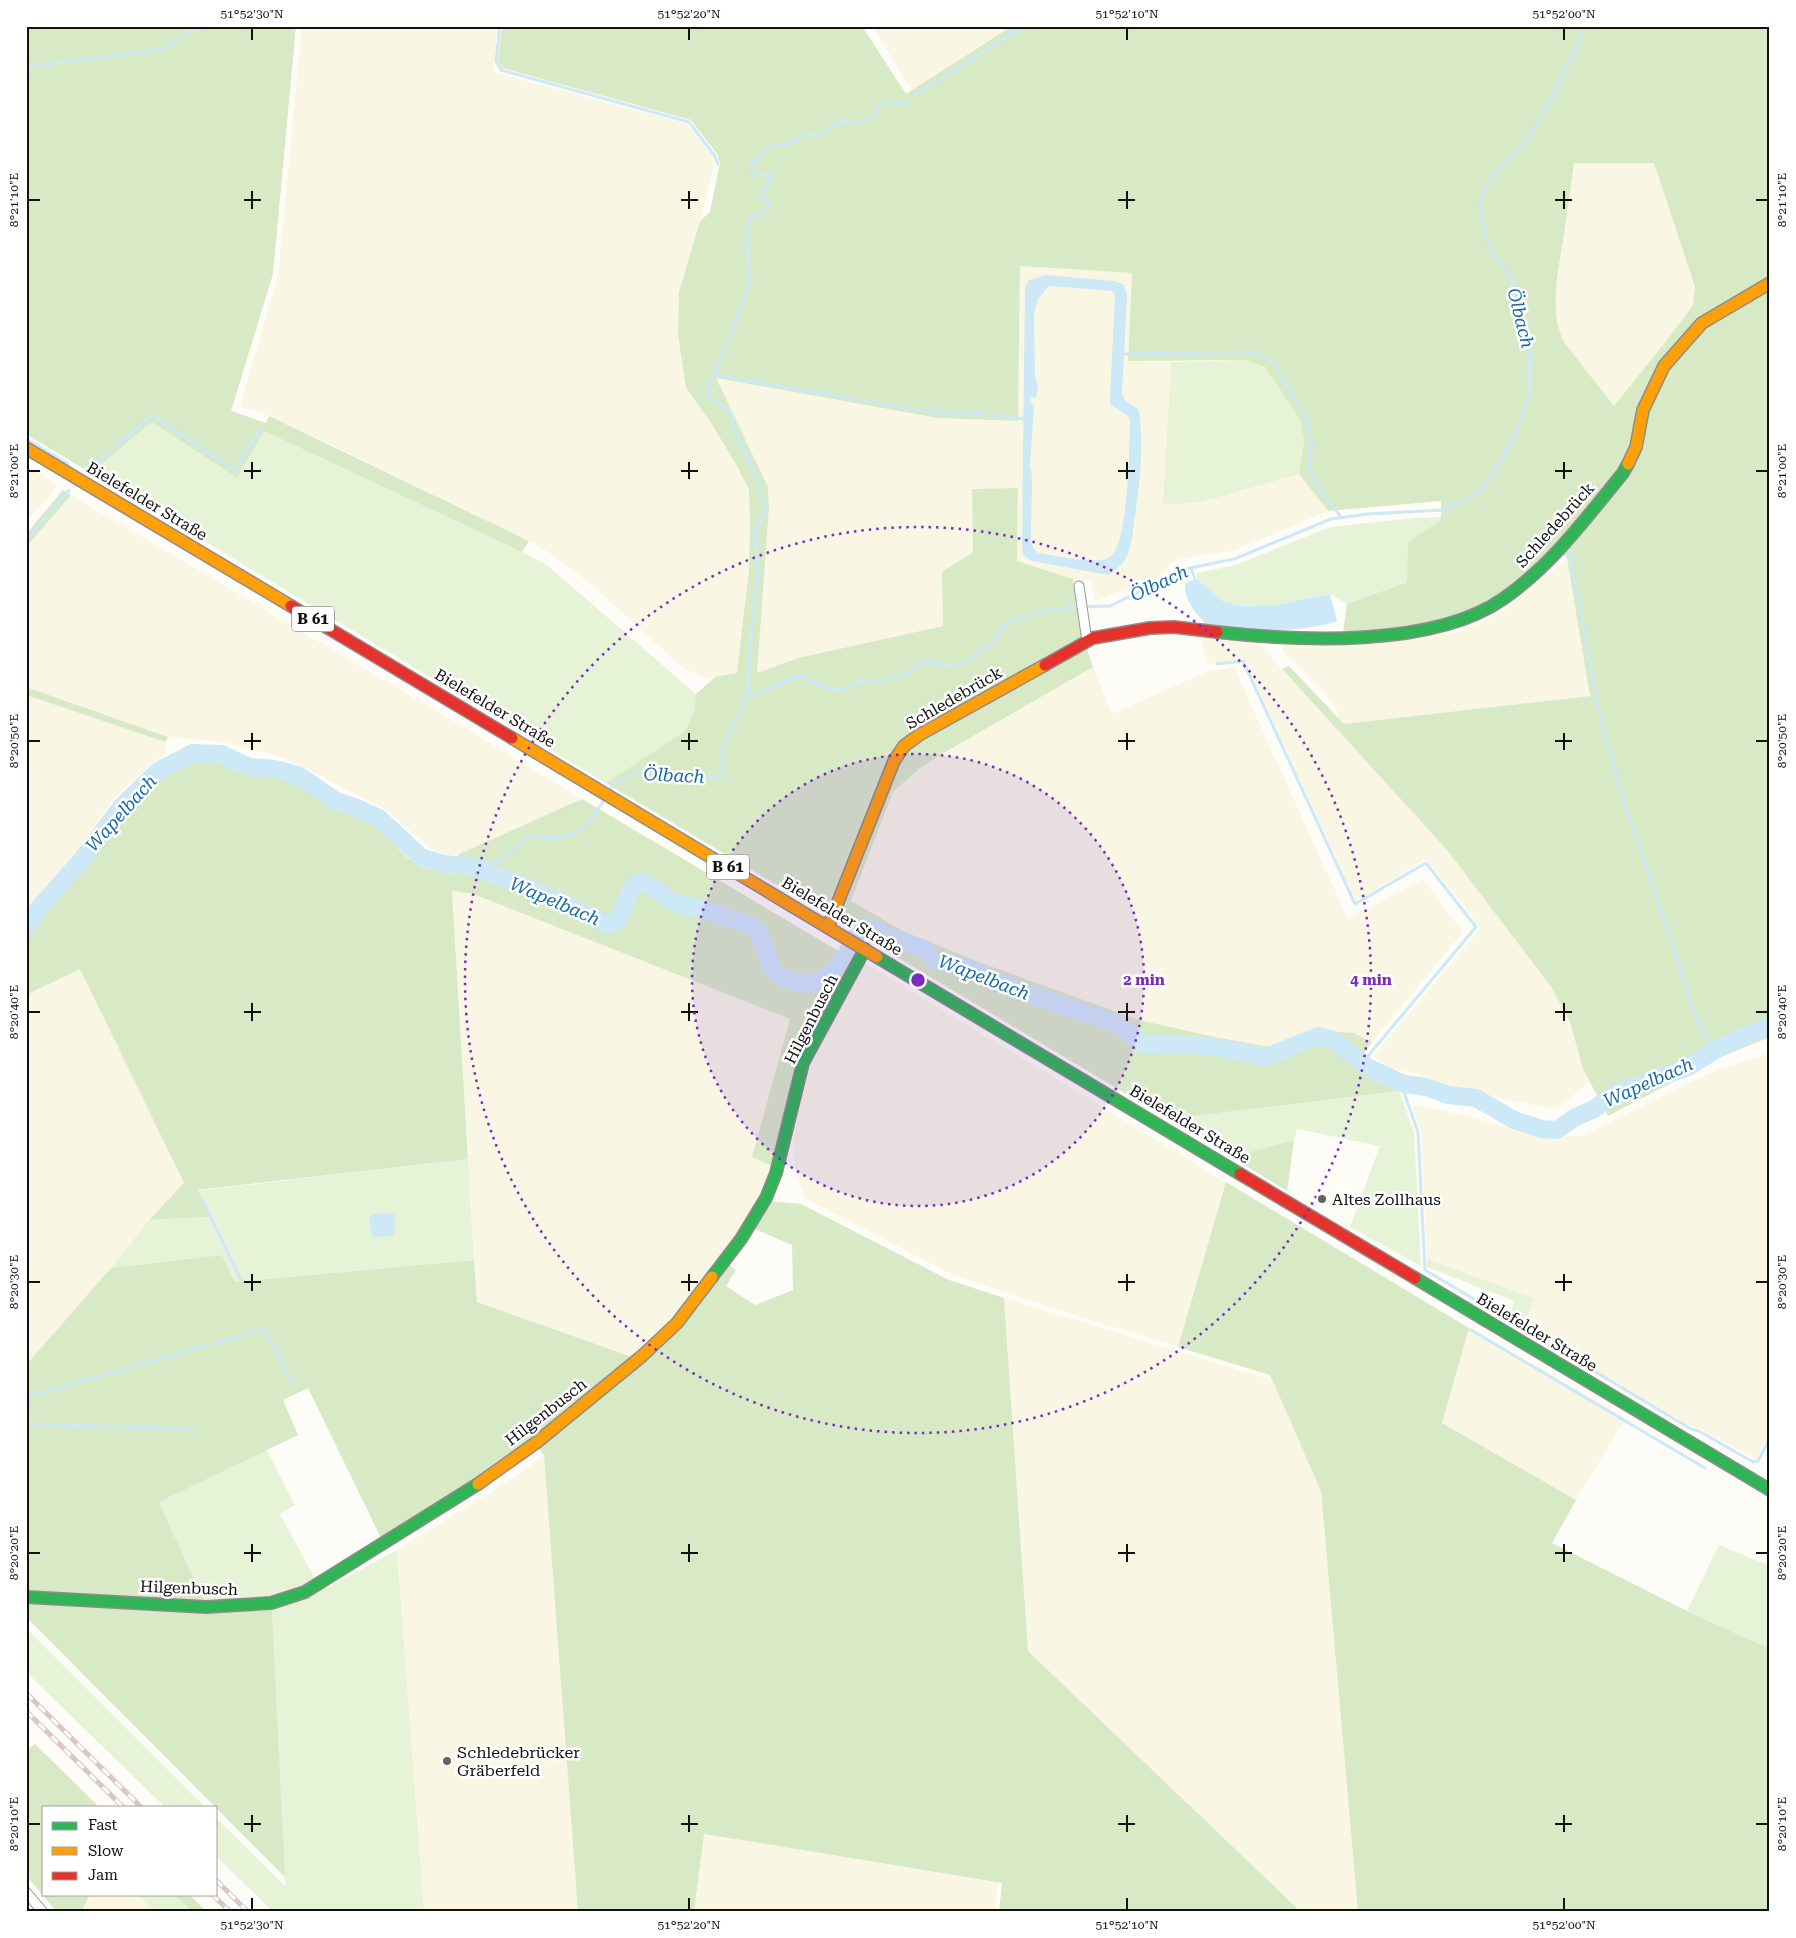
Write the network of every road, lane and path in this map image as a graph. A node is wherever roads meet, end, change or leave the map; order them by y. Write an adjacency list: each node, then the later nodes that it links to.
1 (1770, 283): 4 (street, Schledebrück)
2 (26, 448): 5 (street, Bielefelder Straße / B 61)
3 (1078, 586): 4 (street)
4 (1087, 641): 5 (street, Schledebrück)
5 (828, 927): 6 (street, Bielefelder Straße / B 61)
6 (863, 948): 7 (street, Bielefelder Straße / B 61); 8 (street, Hilgenbusch)
7 (1770, 1490)
8 (26, 1597)
9 (26, 1892): 10 (street)
10 (42, 1912)

